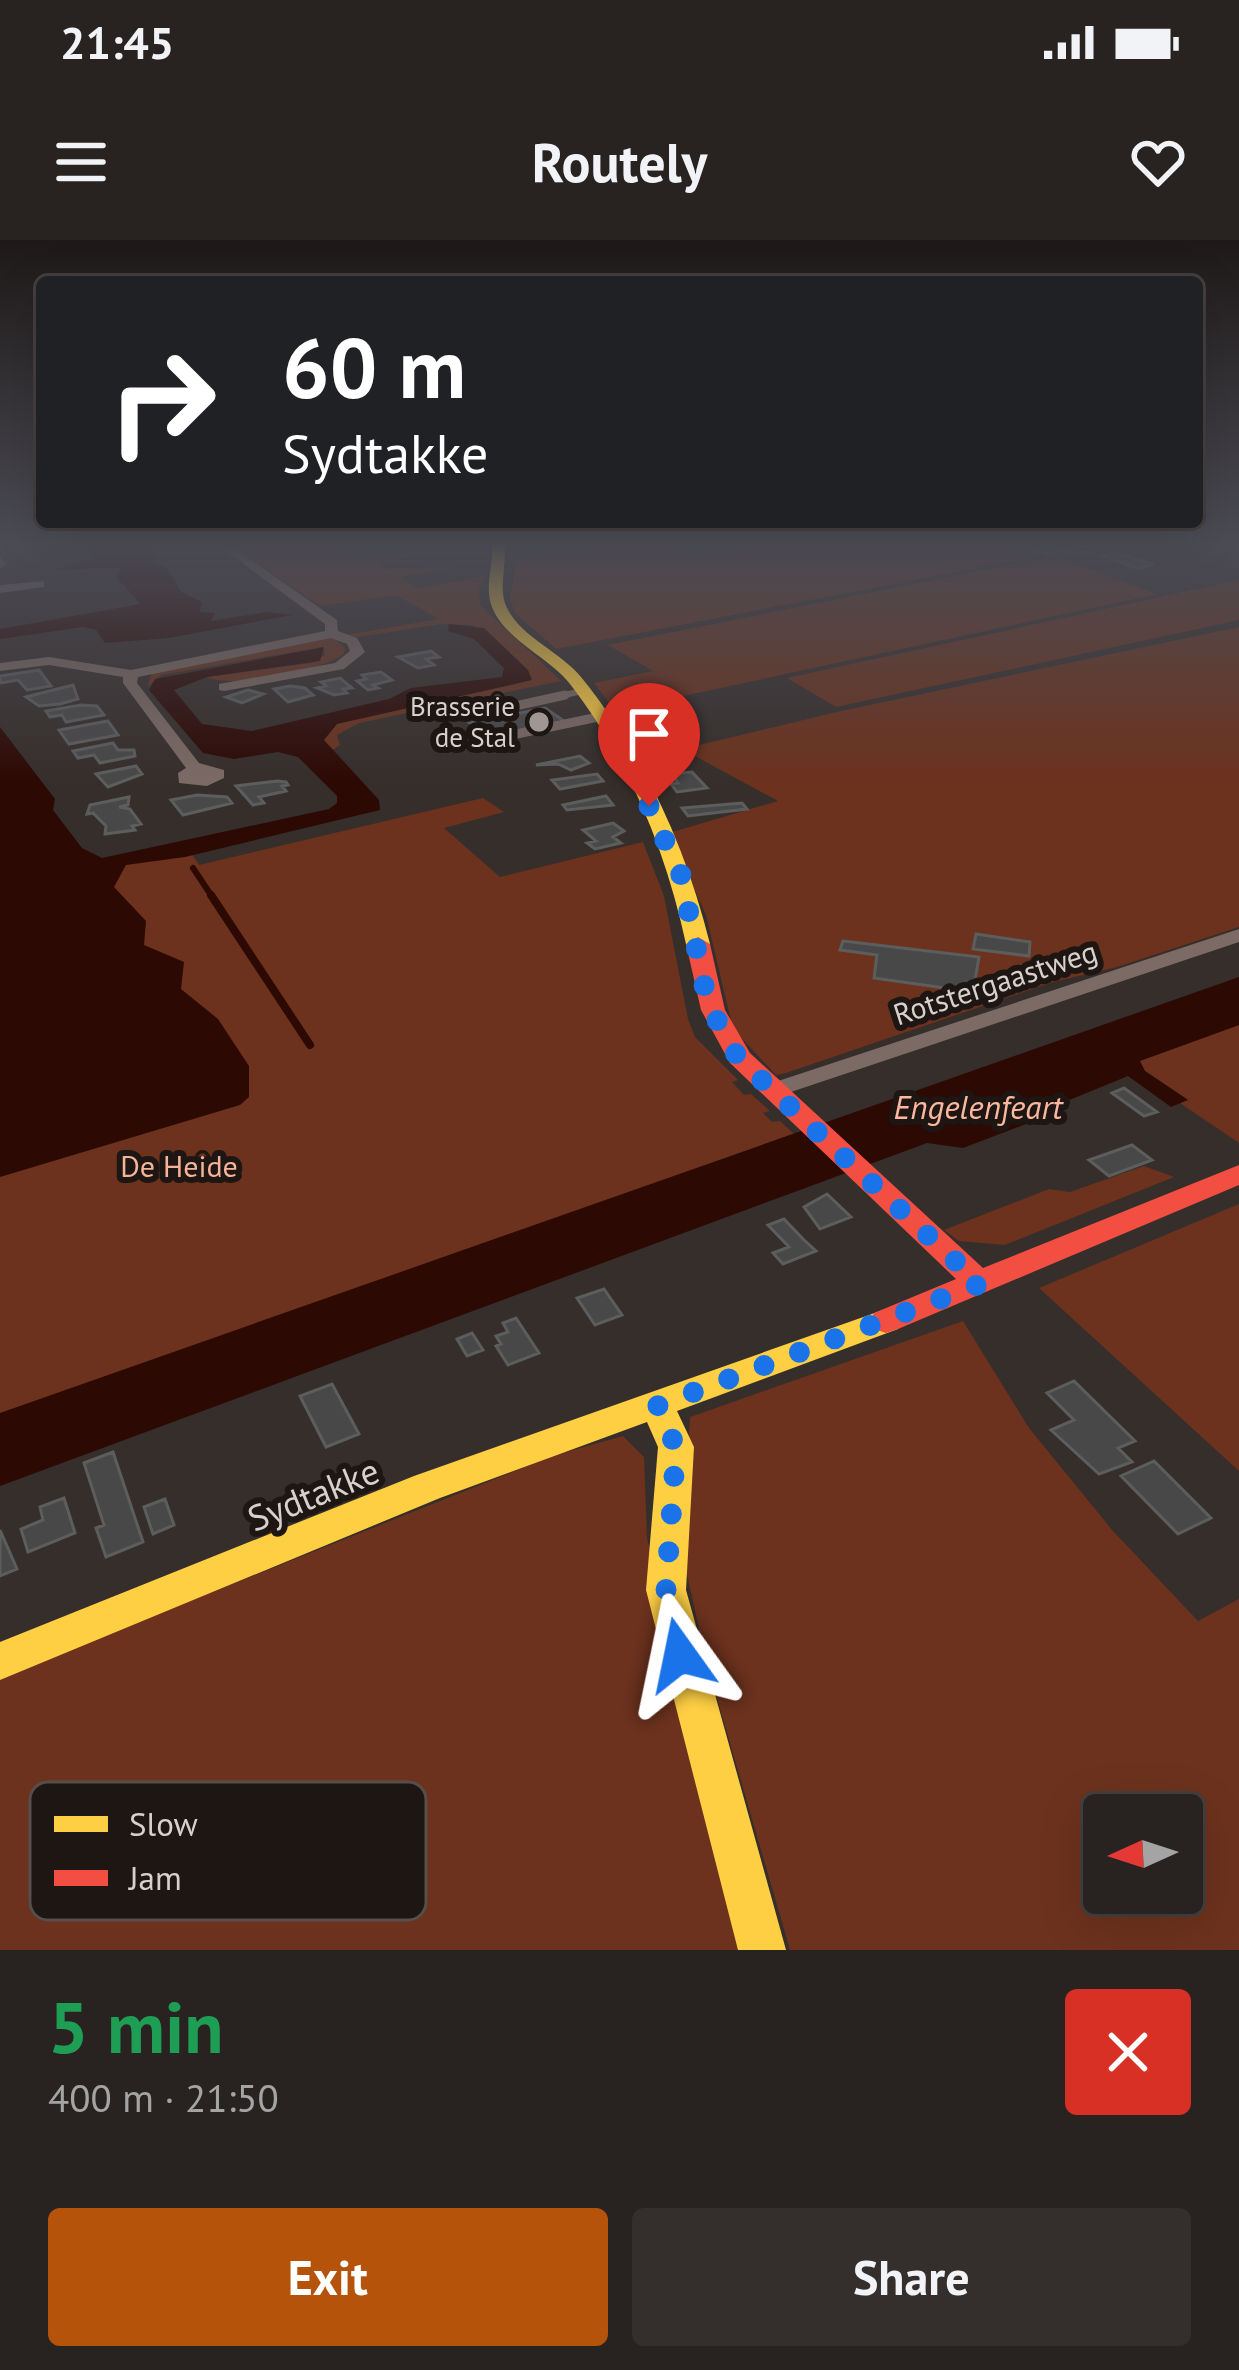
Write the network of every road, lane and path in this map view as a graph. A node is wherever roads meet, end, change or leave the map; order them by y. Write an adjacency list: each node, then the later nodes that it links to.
1 (332, 623): 3 (street)
2 (514, 623): 7 (street)
3 (331, 633): 5 (street); 6 (street)
4 (0, 667): 5 (street)
5 (131, 674): 11 (street)
6 (224, 687)
7 (587, 690): 8 (lane); 9 (street)
8 (506, 708)
9 (604, 716): 10 (lane); 13 (street)
10 (460, 746)
11 (195, 769)
12 (1239, 935): 13 (street, Rotstergaastweg)
13 (771, 1091): 15 (street)
14 (1239, 1174): 15 (street, Sydtakke)
15 (980, 1284): 16 (street, Sydtakke)
16 (657, 1406): 17 (street, Sydtakke); 18 (street)
17 (0, 1661)
18 (763, 1950)

